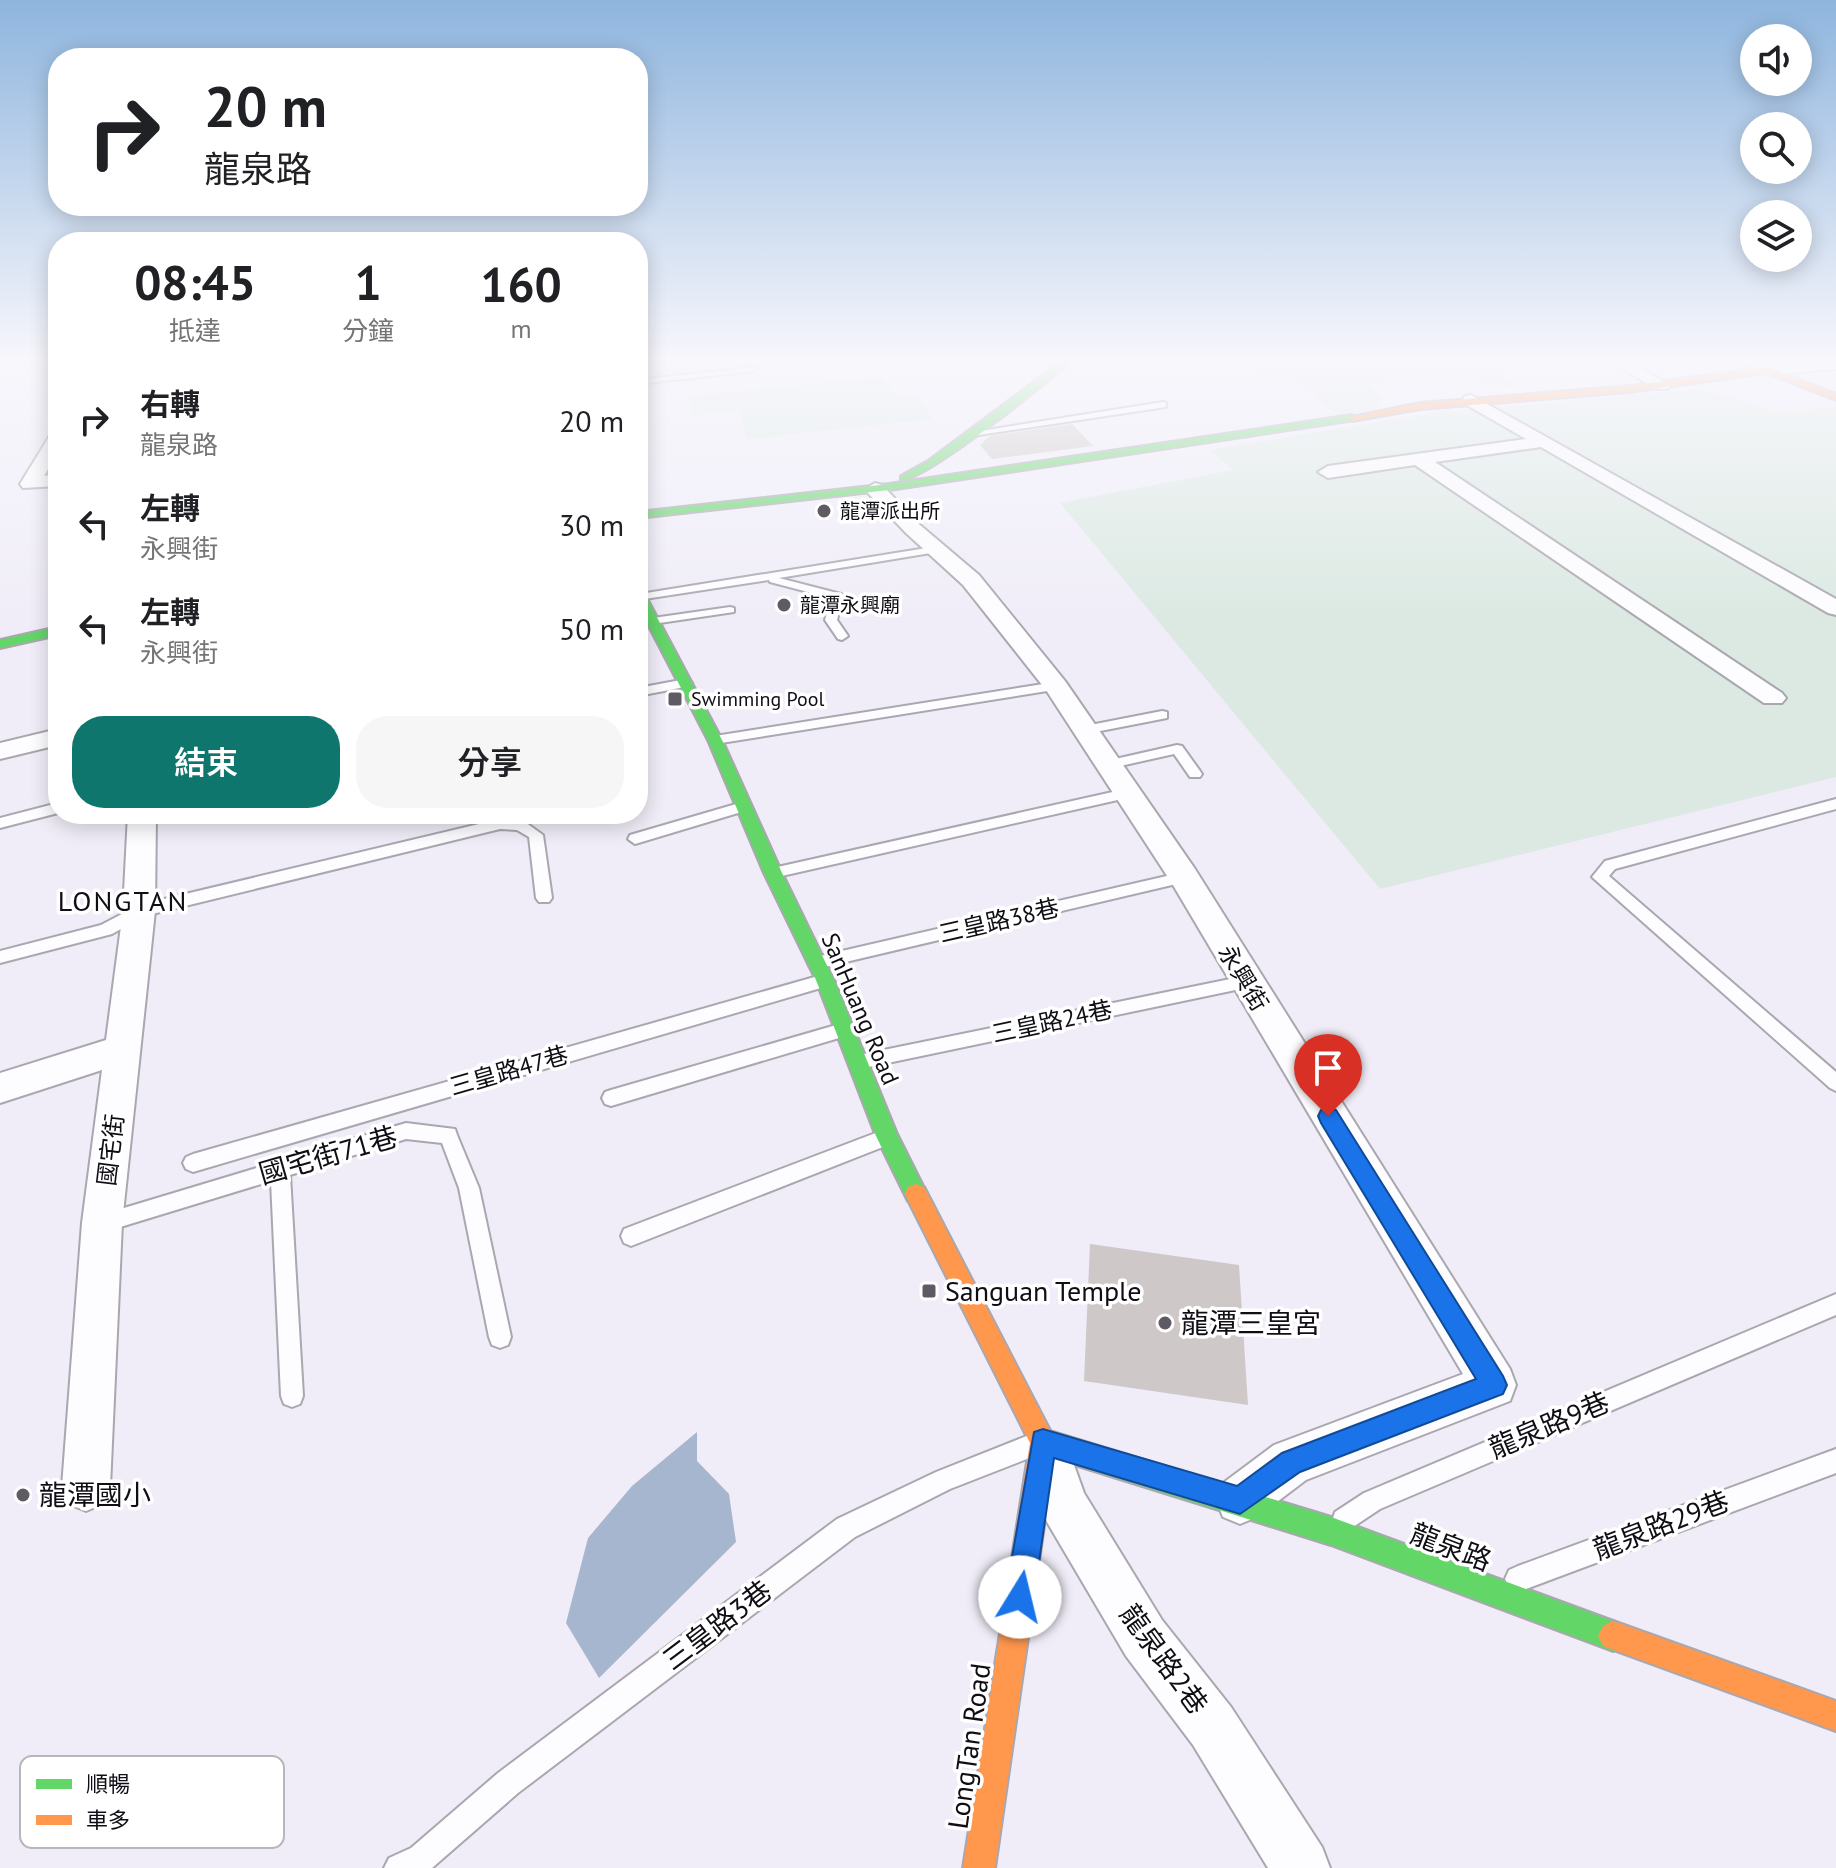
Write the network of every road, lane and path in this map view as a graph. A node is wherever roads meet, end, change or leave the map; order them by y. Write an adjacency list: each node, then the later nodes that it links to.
1 (952, 448): 9 (street)
2 (1149, 448): 9 (street)
3 (1499, 448): 6 (street)
4 (1552, 448): 14 (street)
5 (48, 453): 8 (street)
6 (1419, 460): 7 (street); 23 (street)
7 (1328, 472)
8 (48, 481)
9 (882, 488): 10 (street); 11 (street, 永興街)
10 (648, 514)
11 (939, 549): 12 (lane); 21 (street, 永興街)
12 (768, 578): 13 (lane); 18 (lane)
13 (648, 594)
14 (1836, 608)
15 (730, 610): 16 (lane)
16 (649, 624): 20 (street, SanHuang Road)
17 (48, 633): 19 (street)
18 (842, 636)
19 (0, 644)
20 (686, 683): 22 (lane); 27 (street, SanHuang Road)
21 (1056, 686): 25 (street, 永興街); 27 (lane)
22 (648, 690)
23 (1773, 698)
24 (1162, 715): 25 (lane)
25 (1085, 730): 29 (street, 永興街)
26 (48, 739): 28 (street)
27 (715, 740): 33 (street, SanHuang Road)
28 (0, 751)
29 (1107, 765): 30 (lane); 31 (street, 永興街)
30 (1195, 774)
31 (1126, 794): 38 (lane); 39 (street, 永興街)
32 (1836, 804): 49 (lane)
33 (743, 807): 37 (lane); 38 (street, SanHuang Road)
34 (48, 811): 35 (lane)
35 (0, 823)
36 (142, 824): 41 (street, 國宅街)
37 (635, 839)
38 (773, 873): 43 (street, SanHuang Road)
39 (1184, 877): 43 (lane, 三皇路38巷); 45 (street, 永興街)
40 (544, 898): 41 (lane)
41 (139, 911): 42 (lane); 47 (street, 國宅街)
42 (0, 957)
43 (815, 963): 44 (street, SanHuang Road)
44 (825, 980): 46 (street, SanHuang Road); 53 (lane, 三皇路47巷)
45 (1245, 982): 48 (lane, 三皇路24巷); 63 (street, 永興街)
46 (845, 1029): 48 (street, SanHuang Road); 51 (lane)
47 (123, 1049): 50 (street); 55 (street, 國宅街)
48 (858, 1062): 52 (street, SanHuang Road)
49 (1836, 1083)
50 (0, 1088)
51 (611, 1098)
52 (887, 1136): 56 (lane); 60 (street, SanHuang Road)
53 (193, 1163)
54 (280, 1169): 55 (lane, 國宅街71巷); 58 (lane, 國宅街71巷); 59 (lane)
55 (102, 1223): 62 (street, 國宅街)
56 (631, 1236)
57 (1836, 1304): 64 (lane, 龍泉路9巷)
58 (500, 1337)
59 (292, 1396)
60 (1043, 1442): 63 (street, 龍泉路); 67 (lane, 三皇路3巷); 68 (street, LongTan Road); 69 (street, 龍泉路2巷)
61 (1836, 1461): 65 (lane, 龍泉路29巷)
62 (86, 1487)
63 (1240, 1500): 64 (street, 龍泉路)
64 (1331, 1531): 65 (street, 龍泉路)
65 (1486, 1590): 66 (street, 龍泉路)
66 (1836, 1716)
67 (410, 1863)
68 (979, 1868)
69 (1301, 1868)

